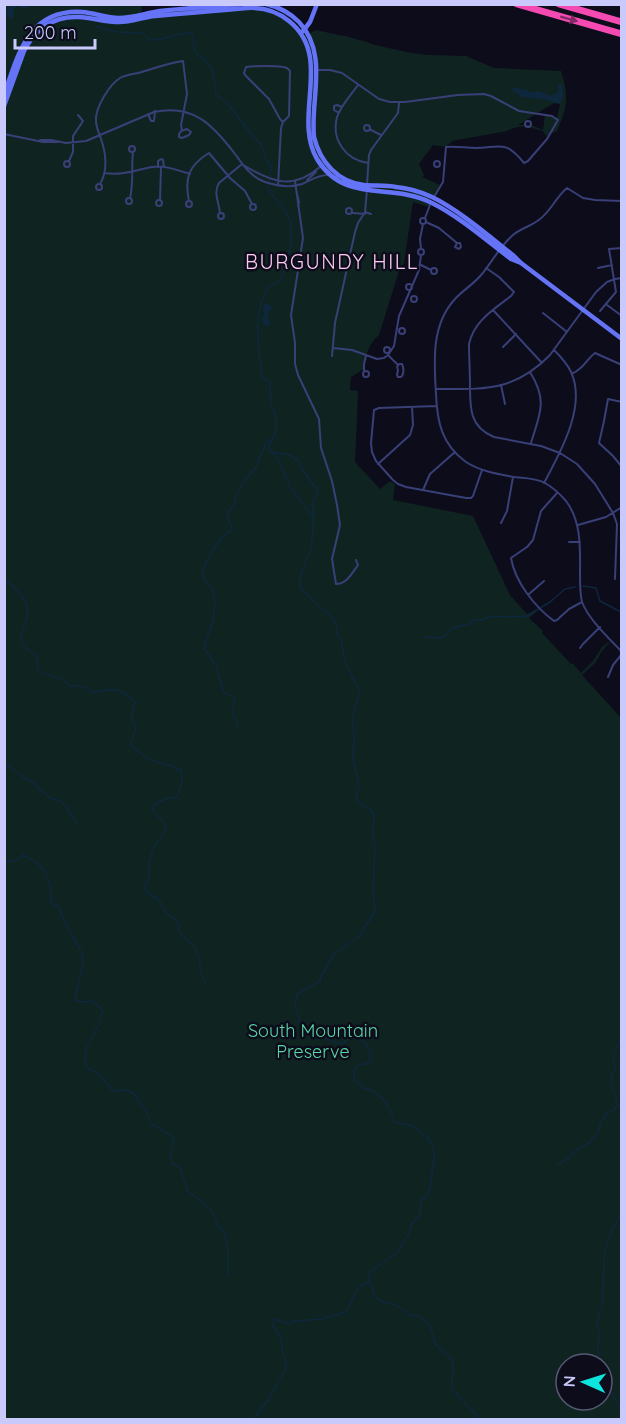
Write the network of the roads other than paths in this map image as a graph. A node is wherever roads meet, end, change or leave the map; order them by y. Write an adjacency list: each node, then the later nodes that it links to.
1 (239, 4): 6 (main road)
2 (266, 4): 8 (main road)
3 (317, 4): 8 (main road)
4 (517, 4): 9 (highway, one-way to 9)
5 (560, 4): 7 (highway)
6 (165, 13): 8 (main road); 10 (main road)
7 (621, 22)
8 (303, 31): 11 (main road)
9 (621, 34)
10 (21, 54): 13 (main road); 15 (main road)
11 (314, 70): 12 (street); 35 (main road)
12 (358, 85): 14 (street); 16 (street)
13 (4, 95)
14 (399, 102): 19 (street); 29 (street)
15 (4, 106)
16 (342, 107): 20 (street); 20 (street)
17 (155, 111): 18 (street); 21 (street); 21 (street)
18 (184, 111): 26 (street); 28 (street); 34 (street)
19 (530, 112): 23 (street); 49 (street)
20 (339, 113): 33 (street)
21 (148, 114): 28 (street)
22 (78, 115): 30 (street)
23 (529, 121)
24 (283, 122): 24 (street); 43 (street)
25 (370, 129): 29 (street)
26 (182, 130)
27 (5, 135): 30 (street)
28 (100, 135): 30 (street); 37 (street)
29 (381, 135): 33 (street)
30 (74, 143): 32 (street)
31 (133, 152): 38 (street)
32 (69, 161)
33 (369, 163): 46 (street)
34 (243, 164): 40 (street); 43 (street)
35 (325, 166): 41 (main road); 44 (street); 45 (street); 46 (main road)
36 (161, 167): 38 (street); 39 (street); 48 (street)
37 (105, 173): 38 (street); 42 (street)
38 (132, 173): 47 (street)
39 (190, 174): 40 (street); 50 (street)
40 (228, 176): 52 (street); 53 (street)
41 (331, 176): 45 (street); 46 (main road)
42 (100, 184)
43 (278, 184): 44 (street)
44 (295, 184): 45 (street); 112 (street)
45 (302, 184)
46 (367, 188): 49 (main road); 55 (street)
47 (130, 198)
48 (160, 200)
49 (433, 200): 57 (street); 60 (main road)
50 (189, 201)
51 (621, 201): 60 (street)
52 (252, 204)
53 (220, 213)
54 (352, 213): 55 (street)
55 (365, 213): 56 (street); 78 (street)
56 (371, 214)
57 (425, 221): 58 (street); 61 (street)
58 (457, 243)
59 (621, 248): 62 (street)
60 (501, 249): 63 (street); 70 (main road)
61 (421, 265): 65 (street); 80 (street)
62 (612, 265): 64 (street); 67 (street)
63 (486, 268): 69 (street); 90 (street)
64 (598, 268)
65 (431, 270)
66 (621, 278): 67 (street)
67 (615, 279): 68 (street); 70 (street)
68 (606, 305): 71 (street); 73 (street)
69 (493, 310): 75 (street); 91 (street)
70 (583, 310): 74 (street); 76 (main road)
71 (600, 311)
72 (543, 313): 74 (street)
73 (621, 316)
74 (567, 332): 79 (street)
75 (516, 334): 77 (street); 83 (street)
76 (621, 339)
77 (503, 347)
78 (333, 348): 81 (street); 82 (street)
79 (554, 350): 83 (street); 88 (street)
80 (389, 354): 82 (street); 84 (street)
81 (332, 356)
82 (366, 356): 86 (street)
83 (542, 363): 87 (street)
84 (398, 365)
85 (621, 365): 88 (street)
86 (364, 371)
87 (530, 372): 89 (street); 96 (street)
88 (572, 373): 98 (street)
89 (501, 385): 91 (street); 93 (street)
90 (436, 389): 91 (street); 94 (street)
91 (470, 389): 96 (street)
92 (621, 402): 100 (street)
93 (506, 404)
94 (436, 406): 95 (street); 97 (street)
95 (412, 407): 99 (street); 99 (street)
96 (530, 443): 98 (street)
97 (455, 452): 101 (street); 104 (street)
98 (560, 453): 103 (street); 107 (street)
99 (378, 464): 104 (street)
100 (621, 467)
101 (482, 470): 102 (street); 104 (street)
102 (513, 477): 103 (street); 108 (street)
103 (544, 483): 105 (street)
104 (423, 490)
105 (557, 493): 109 (street); 117 (street)
106 (621, 507): 107 (street)
107 (613, 513): 109 (street); 113 (street)
108 (501, 523)
109 (578, 525): 111 (street)
110 (569, 542): 111 (street)
111 (580, 542): 118 (street)
112 (356, 560)
113 (616, 560): 114 (street); 115 (street)
114 (621, 561)
115 (615, 579)
116 (544, 581): 117 (street)
117 (529, 594): 118 (street)
118 (582, 602): 119 (street)
119 (600, 627): 120 (street); 121 (street)
120 (580, 648)
121 (621, 653): 122 (street)
122 (608, 677)

